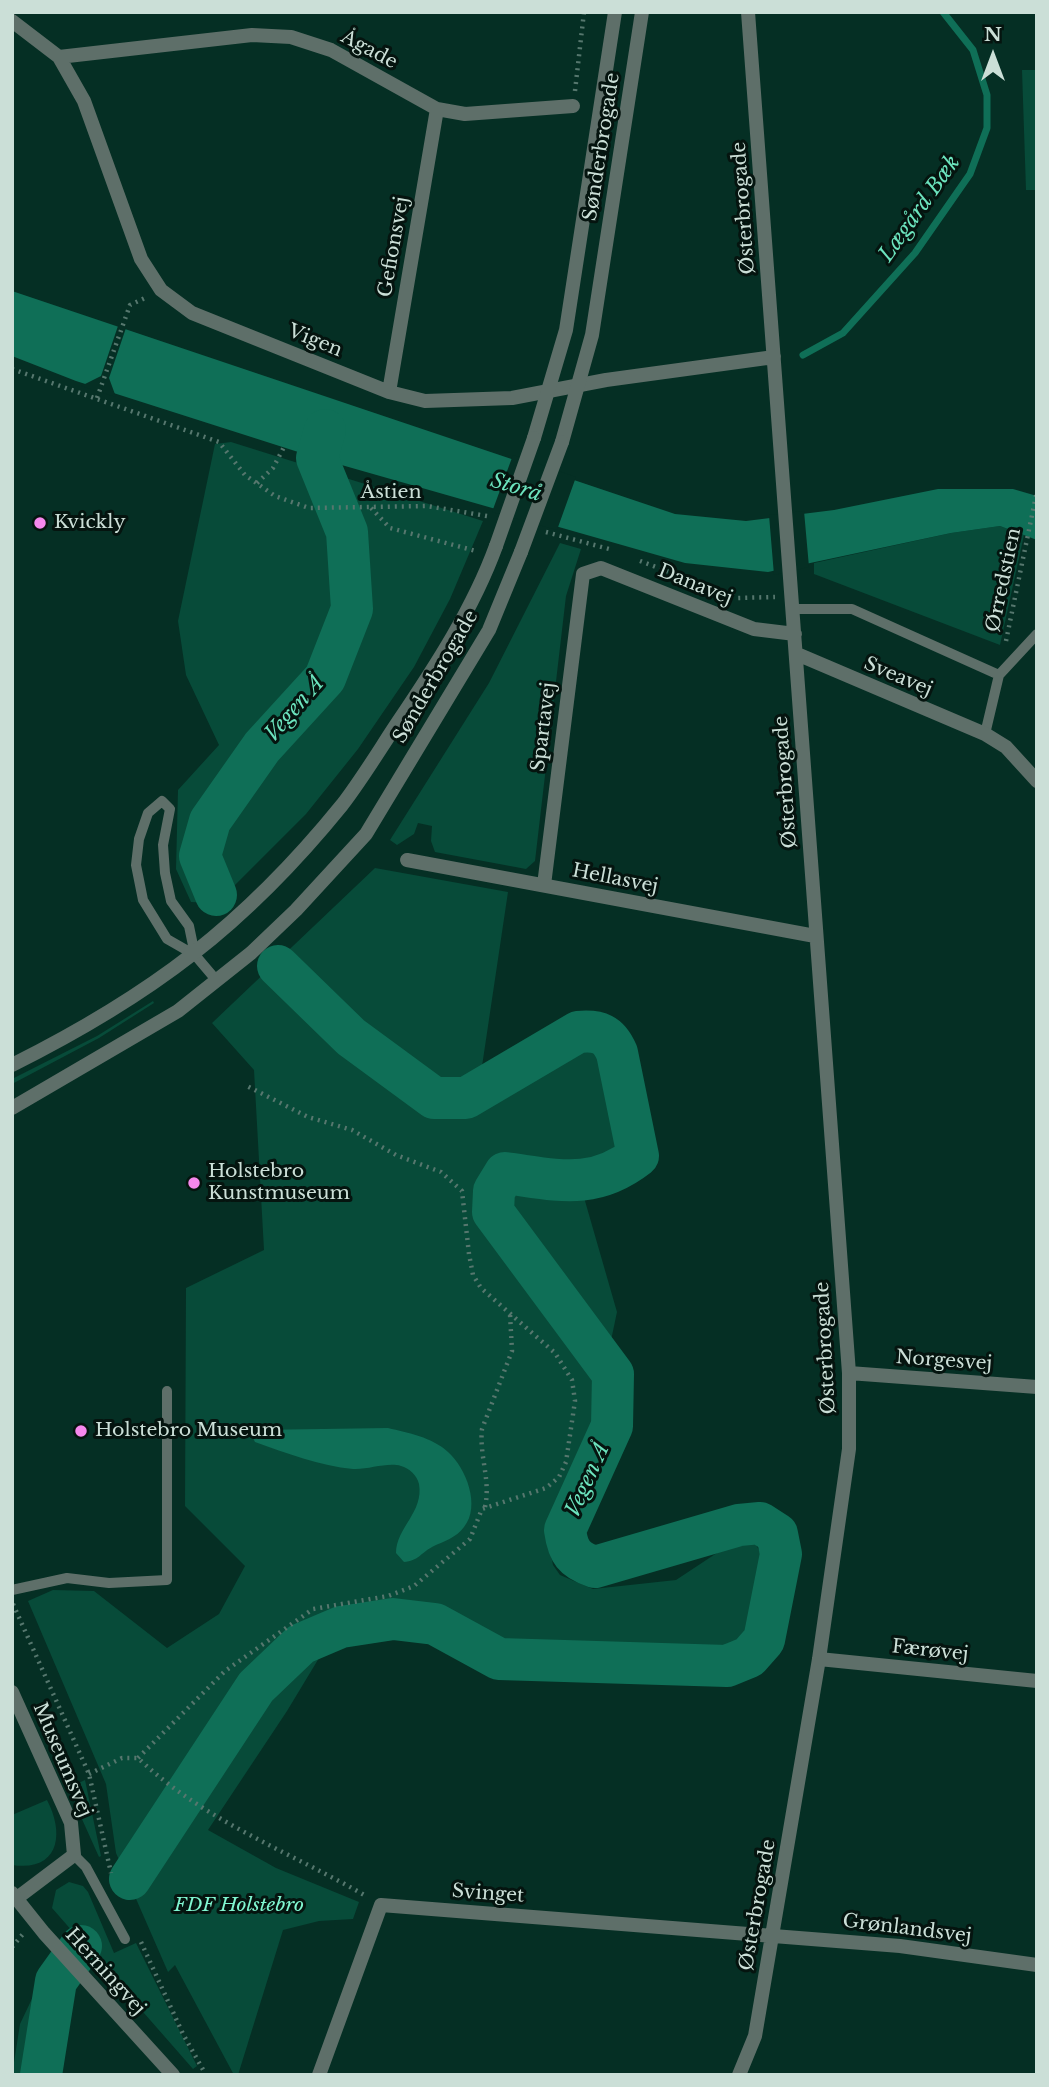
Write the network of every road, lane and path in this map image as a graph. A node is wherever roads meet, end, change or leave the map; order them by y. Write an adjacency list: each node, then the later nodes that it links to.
1 (584, 12): 7 (path)
2 (615, 12): 13 (street, Sønderbrogade)
3 (642, 12): 12 (street, Sønderbrogade)
4 (748, 12): 10 (street, Østerbrogade)
5 (12, 21): 6 (street, Vigen)
6 (59, 57): 8 (street, Ågade); 14 (street, Vigen)
7 (573, 106): 8 (street, Ågade)
8 (437, 108): 14 (street, Gefionsvej)
9 (130, 304): 15 (path)
10 (774, 357): 12 (street, Vigen); 26 (street, Østerbrogade)
11 (12, 369): 15 (path, Åstien)
12 (578, 386): 13 (street, Vigen); 37 (street, Sønderbrogade, bridge)
13 (549, 391): 14 (street, Vigen); 22 (street, Sønderbrogade, bridge)
14 (388, 392)
15 (98, 396): 17 (path, Åstien)
16 (284, 447): 17 (path)
17 (257, 483): 19 (path, Åstien)
18 (1037, 491): 30 (path, Ørredstien)
19 (370, 507): 20 (path, Åstien); 22 (path)
20 (492, 517)
21 (542, 531): 23 (path)
22 (494, 551): 36 (street, Sønderbrogade)
23 (616, 552)
24 (628, 556): 26 (path)
25 (583, 574): 28 (street, Danavej); 34 (street, Spartavej)
26 (793, 598): 28 (street, Østerbrogade); 30 (lane)
27 (1037, 634): 30 (lane)
28 (795, 635): 29 (street, Østerbrogade)
29 (797, 654): 31 (street, Sveavej); 35 (street, Østerbrogade)
30 (999, 675): 31 (lane)
31 (985, 734): 32 (street, Sveavej)
32 (1037, 781)
33 (407, 860): 34 (street, Hellasvej)
34 (544, 885): 35 (street, Hellasvej)
35 (816, 936): 42 (street, Østerbrogade)
36 (195, 954): 36 (lane); 37 (lane); 38 (street, Sønderbrogade)
37 (217, 981): 40 (street, Sønderbrogade)
38 (12, 1065)
39 (245, 1085): 41 (path)
40 (12, 1107)
41 (509, 1313): 45 (path); 45 (path)
42 (849, 1373): 43 (street, Norgesvej); 48 (street, Østerbrogade)
43 (1037, 1387)
44 (167, 1391): 46 (lane)
45 (485, 1507): 51 (path)
46 (12, 1590)
47 (12, 1603): 51 (path)
48 (819, 1659): 49 (street, Færøvej); 55 (street, Østerbrogade)
49 (1037, 1681)
50 (12, 1692): 52 (street, Museumsvej)
51 (138, 1758): 54 (path)
52 (74, 1855): 53 (street); 56 (lane)
53 (14, 1898): 58 (street, Herningvej)
54 (381, 1905): 55 (street, Svinget); 59 (street)
55 (773, 1935): 57 (street, Grønlandsvej); 60 (street, Østerbrogade)
56 (125, 1939)
57 (1037, 1965)
58 (173, 2075)
59 (320, 2075)
60 (739, 2075)

